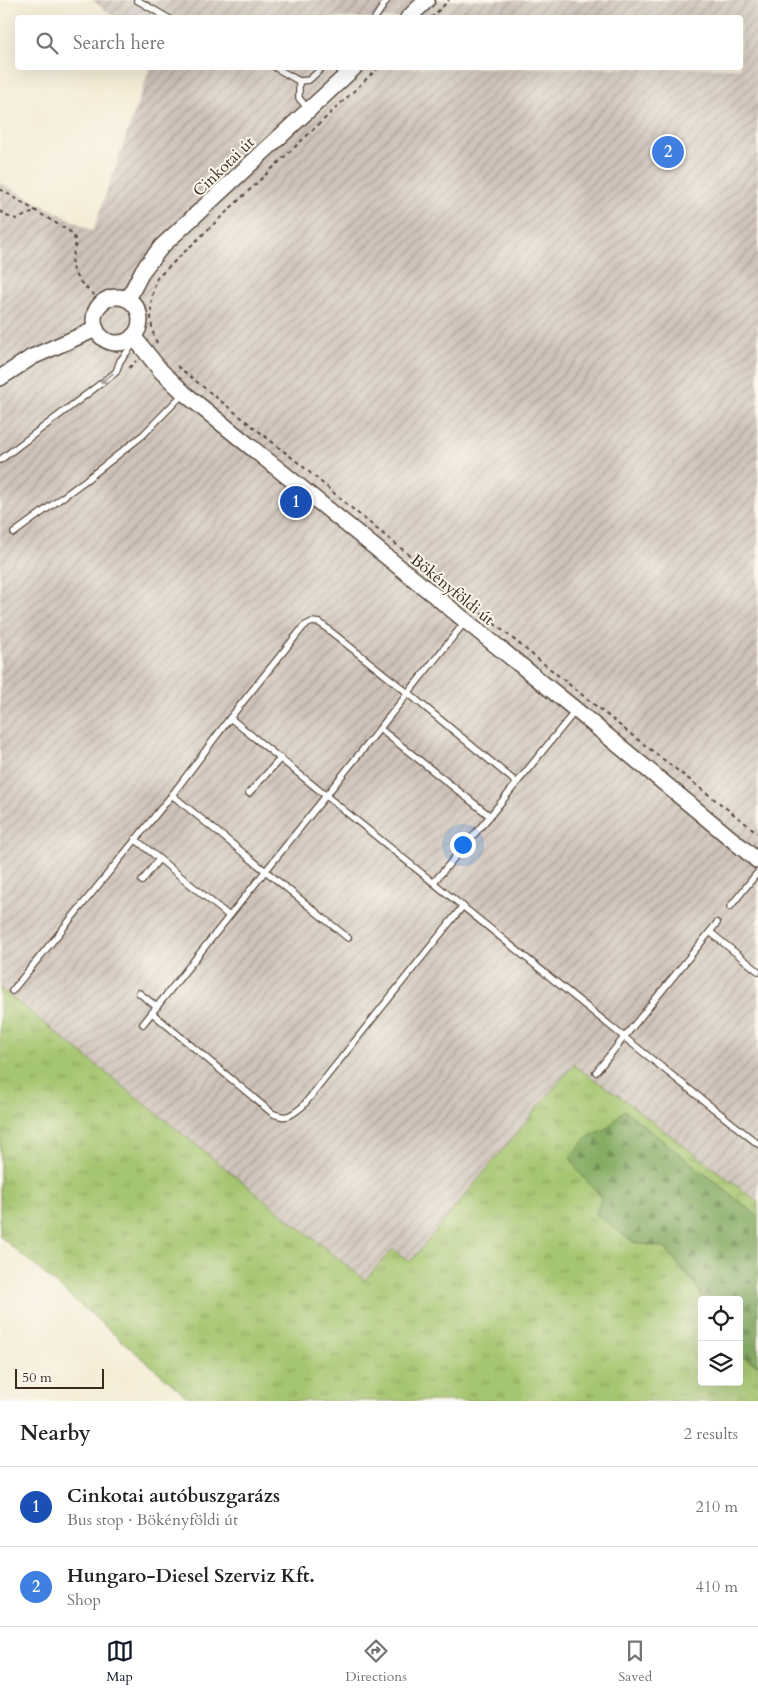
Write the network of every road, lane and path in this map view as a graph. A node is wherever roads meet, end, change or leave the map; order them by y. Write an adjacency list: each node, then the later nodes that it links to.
1 (137, 0): 5 (lane)
2 (387, 0): 6 (lane)
3 (449, 0): 4 (path)
4 (424, 6): 7 (street)
5 (163, 15)
6 (377, 15)
7 (412, 15)
8 (280, 70): 12 (lane)
9 (320, 70): 12 (lane)
10 (352, 70): 13 (street, Cinkotai út)
11 (376, 70): 21 (path)
12 (299, 81): 13 (lane)
13 (308, 109): 17 (street, Cinkotai út)
14 (0, 190): 16 (path)
15 (0, 211): 16 (path)
16 (35, 212): 18 (path)
17 (128, 300): 18 (street); 20 (street)
18 (102, 302): 19 (street)
19 (96, 329): 20 (street); 23 (street)
20 (135, 338): 24 (street, Bökényföldi út); 25 (lane, one-way to 25)
21 (160, 347)
22 (172, 362): 38 (path)
23 (0, 378)
24 (184, 393): 26 (lane); 27 (street, Bökényföldi út)
25 (0, 460)
26 (14, 532)
27 (465, 621): 28 (lane); 29 (street, Bökényföldi út)
28 (408, 693): 30 (lane); 31 (lane); 33 (lane)
29 (576, 710): 33 (lane); 41 (street, Bökényföldi út)
30 (230, 718): 32 (lane); 35 (lane)
31 (380, 729): 36 (lane); 37 (lane)
32 (281, 758): 34 (lane); 36 (lane)
33 (517, 783): 37 (lane)
34 (249, 794)
35 (172, 795): 39 (lane); 42 (lane)
36 (326, 795): 42 (lane); 45 (lane)
37 (490, 816): 45 (lane)
38 (758, 833)
39 (135, 840): 40 (lane); 53 (lane)
40 (160, 859): 44 (lane); 48 (lane)
41 (758, 861)
42 (266, 871): 48 (lane); 51 (lane)
43 (758, 872): 47 (lane)
44 (142, 881)
45 (434, 882): 46 (lane)
46 (463, 906): 56 (lane); 58 (lane)
47 (730, 907)
48 (229, 916): 55 (lane)
49 (717, 923): 50 (lane)
50 (710, 932): 52 (lane); 58 (lane)
51 (348, 938)
52 (758, 971)
53 (12, 991)
54 (139, 992): 55 (lane)
55 (157, 1006): 56 (lane)
56 (152, 1012): 57 (lane)
57 (143, 1024)
58 (624, 1037): 59 (lane); 60 (lane)
59 (596, 1072)
60 (758, 1144)

